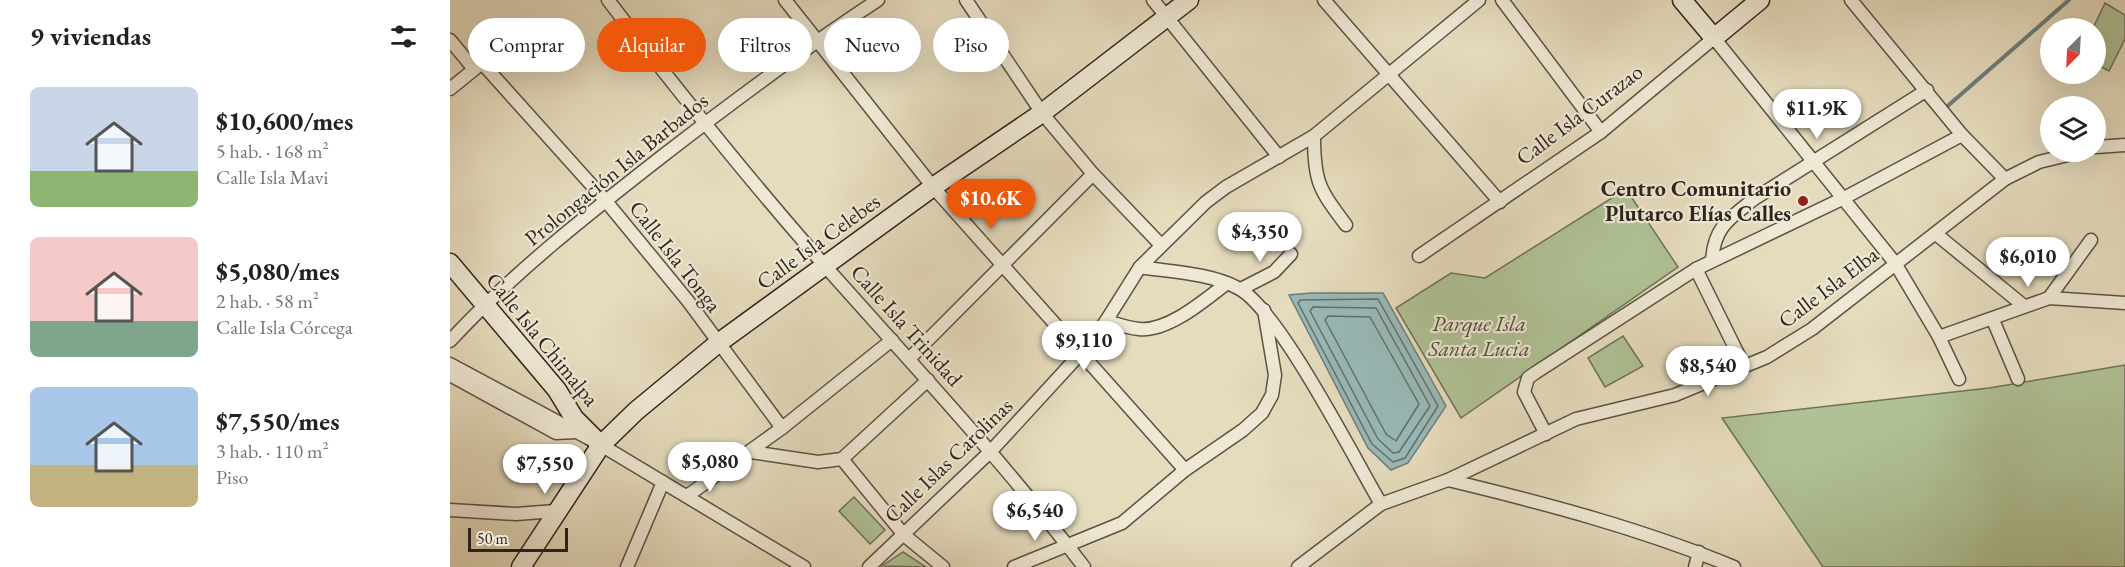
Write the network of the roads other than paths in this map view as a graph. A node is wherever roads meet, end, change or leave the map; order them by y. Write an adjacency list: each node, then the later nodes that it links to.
1 (608, 0): 24 (street, Calle Isla Trinidad)
2 (785, 0): 16 (street)
3 (878, 0): 16 (street, Prolongación Isla Barbados)
4 (966, 0): 23 (street)
5 (1153, 0): 13 (street)
6 (1190, 0): 13 (street, Calle Isla Celebes)
7 (1324, 0): 20 (street)
8 (1479, 0): 20 (street, Calle Islas Carolinas)
9 (1502, 0): 25 (street)
10 (1682, 0): 14 (street)
11 (1760, 0): 14 (street, Calle Isla Curazao)
12 (1851, 0): 22 (street)
13 (1168, 18): 23 (street, Calle Isla Celebes); 30 (street)
14 (1714, 38): 25 (street, Calle Isla Curazao); 31 (street)
15 (450, 40): 17 (street, Calle Isla Tonga)
16 (817, 40): 24 (street, Prolongación Isla Barbados); 35 (street)
17 (468, 57)
18 (471, 72): 21 (street)
19 (484, 72): 37 (street, Calle Isla Tonga)
20 (1389, 73): 27 (street, Calle Islas Carolinas); 38 (street)
21 (450, 89)
22 (1927, 90): 26 (street); 31 (street)
23 (1042, 113): 33 (street); 35 (street, Calle Isla Celebes)
24 (704, 124): 37 (street, Prolongación Isla Barbados); 49 (street, Calle Isla Trinidad)
25 (1601, 132): 38 (street, Calle Isla Curazao)
26 (1962, 135): 34 (street); 36 (street)
27 (1314, 136): 30 (street, Calle Islas Carolinas); 39 (street)
28 (2125, 145): 29 (street)
29 (2106, 146)
30 (1279, 157): 42 (street, Calle Islas Carolinas)
31 (1815, 162): 36 (street); 45 (street)
32 (2040, 162): 34 (street, Calle Isla Elba)
33 (1093, 174): 42 (street); 48 (street)
34 (2005, 179): 40 (street, Calle Isla Elba)
35 (933, 187): 48 (street); 49 (street, Calle Isla Celebes)
36 (1844, 198): 45 (street); 46 (street)
37 (605, 200): 56 (street, Prolongación Isla Barbados); 64 (street, Calle Isla Tonga)
38 (1500, 202): 44 (street, Calle Isla Curazao)
39 (1347, 225)
40 (1936, 234): 46 (street, Calle Isla Elba); 57 (street)
41 (2091, 240): 54 (street)
42 (1161, 245): 50 (street, Calle Islas Carolinas)
43 (1291, 254): 53 (street)
44 (1419, 256)
45 (1712, 261): 51 (street)
46 (1895, 262): 61 (street); 68 (street, Calle Isla Elba)
47 (450, 263): 56 (street, Calle Isla Chimalpa)
48 (1002, 265): 65 (street); 66 (street)
49 (826, 267): 62 (street, Calle Isla Trinidad); 64 (street, Calle Isla Celebes)
50 (1140, 267): 52 (street); 60 (street, Calle Islas Carolinas)
51 (1696, 269): 68 (street); 75 (street)
52 (1227, 283): 53 (street); 60 (street)
53 (1241, 289): 58 (street)
54 (2049, 298): 55 (street); 57 (street)
55 (2125, 303)
56 (483, 305): 63 (street, Prolongación Isla Barbados); 76 (street, Calle Isla Chimalpa)
57 (2024, 306): 59 (street)
58 (1264, 310): 80 (street); 84 (street)
59 (1993, 320): 61 (street); 71 (street)
60 (1106, 321): 65 (street, Calle Islas Carolinas)
61 (1939, 337): 70 (street)
62 (892, 340): 66 (street, Calle Isla Trinidad); 73 (street)
63 (450, 341)
64 (717, 344): 73 (street, Calle Isla Tonga); 76 (street, Calle Isla Celebes)
65 (1081, 353): 77 (street, Calle Islas Carolinas); 80 (street)
66 (909, 359): 72 (street, Calle Isla Trinidad)
67 (450, 364): 74 (street)
68 (1744, 366): 75 (street, Calle Isla Elba)
69 (450, 375): 74 (street)
70 (1959, 379)
71 (2018, 379)
72 (928, 380): 77 (street, Calle Isla Trinidad); 79 (street)
73 (782, 428): 78 (street)
74 (576, 432): 76 (street)
75 (1546, 434): 81 (street, Calle Isla Elba)
76 (600, 445): 82 (street); 86 (street, Calle Isla Celebes)
77 (991, 451): 87 (street, Calle Islas Carolinas); 88 (street, Calle Isla Trinidad)
78 (751, 452): 79 (street); 83 (street)
79 (842, 459): 87 (street)
80 (1185, 470): 88 (street)
81 (1448, 480): 84 (street, Calle Isla Elba); 89 (street)
82 (663, 482): 83 (street); 92 (street)
83 (687, 496): 90 (street)
84 (1381, 504): 99 (street, Calle Isla Elba)
85 (450, 510): 86 (street)
86 (556, 511): 91 (street, Calle Isla Celebes)
87 (904, 535): 95 (street, Calle Islas Carolinas); 96 (street)
88 (1067, 544): 97 (street); 98 (street, Calle Isla Trinidad)
89 (1698, 552): 100 (street); 101 (street)
90 (784, 555): 93 (street); 94 (street)
91 (520, 567)
92 (627, 567)
93 (778, 567)
94 (804, 567)
95 (869, 567)
96 (943, 567)
97 (1014, 567)
98 (1084, 567)
99 (1298, 567)
100 (1695, 567)
101 (1734, 567)

